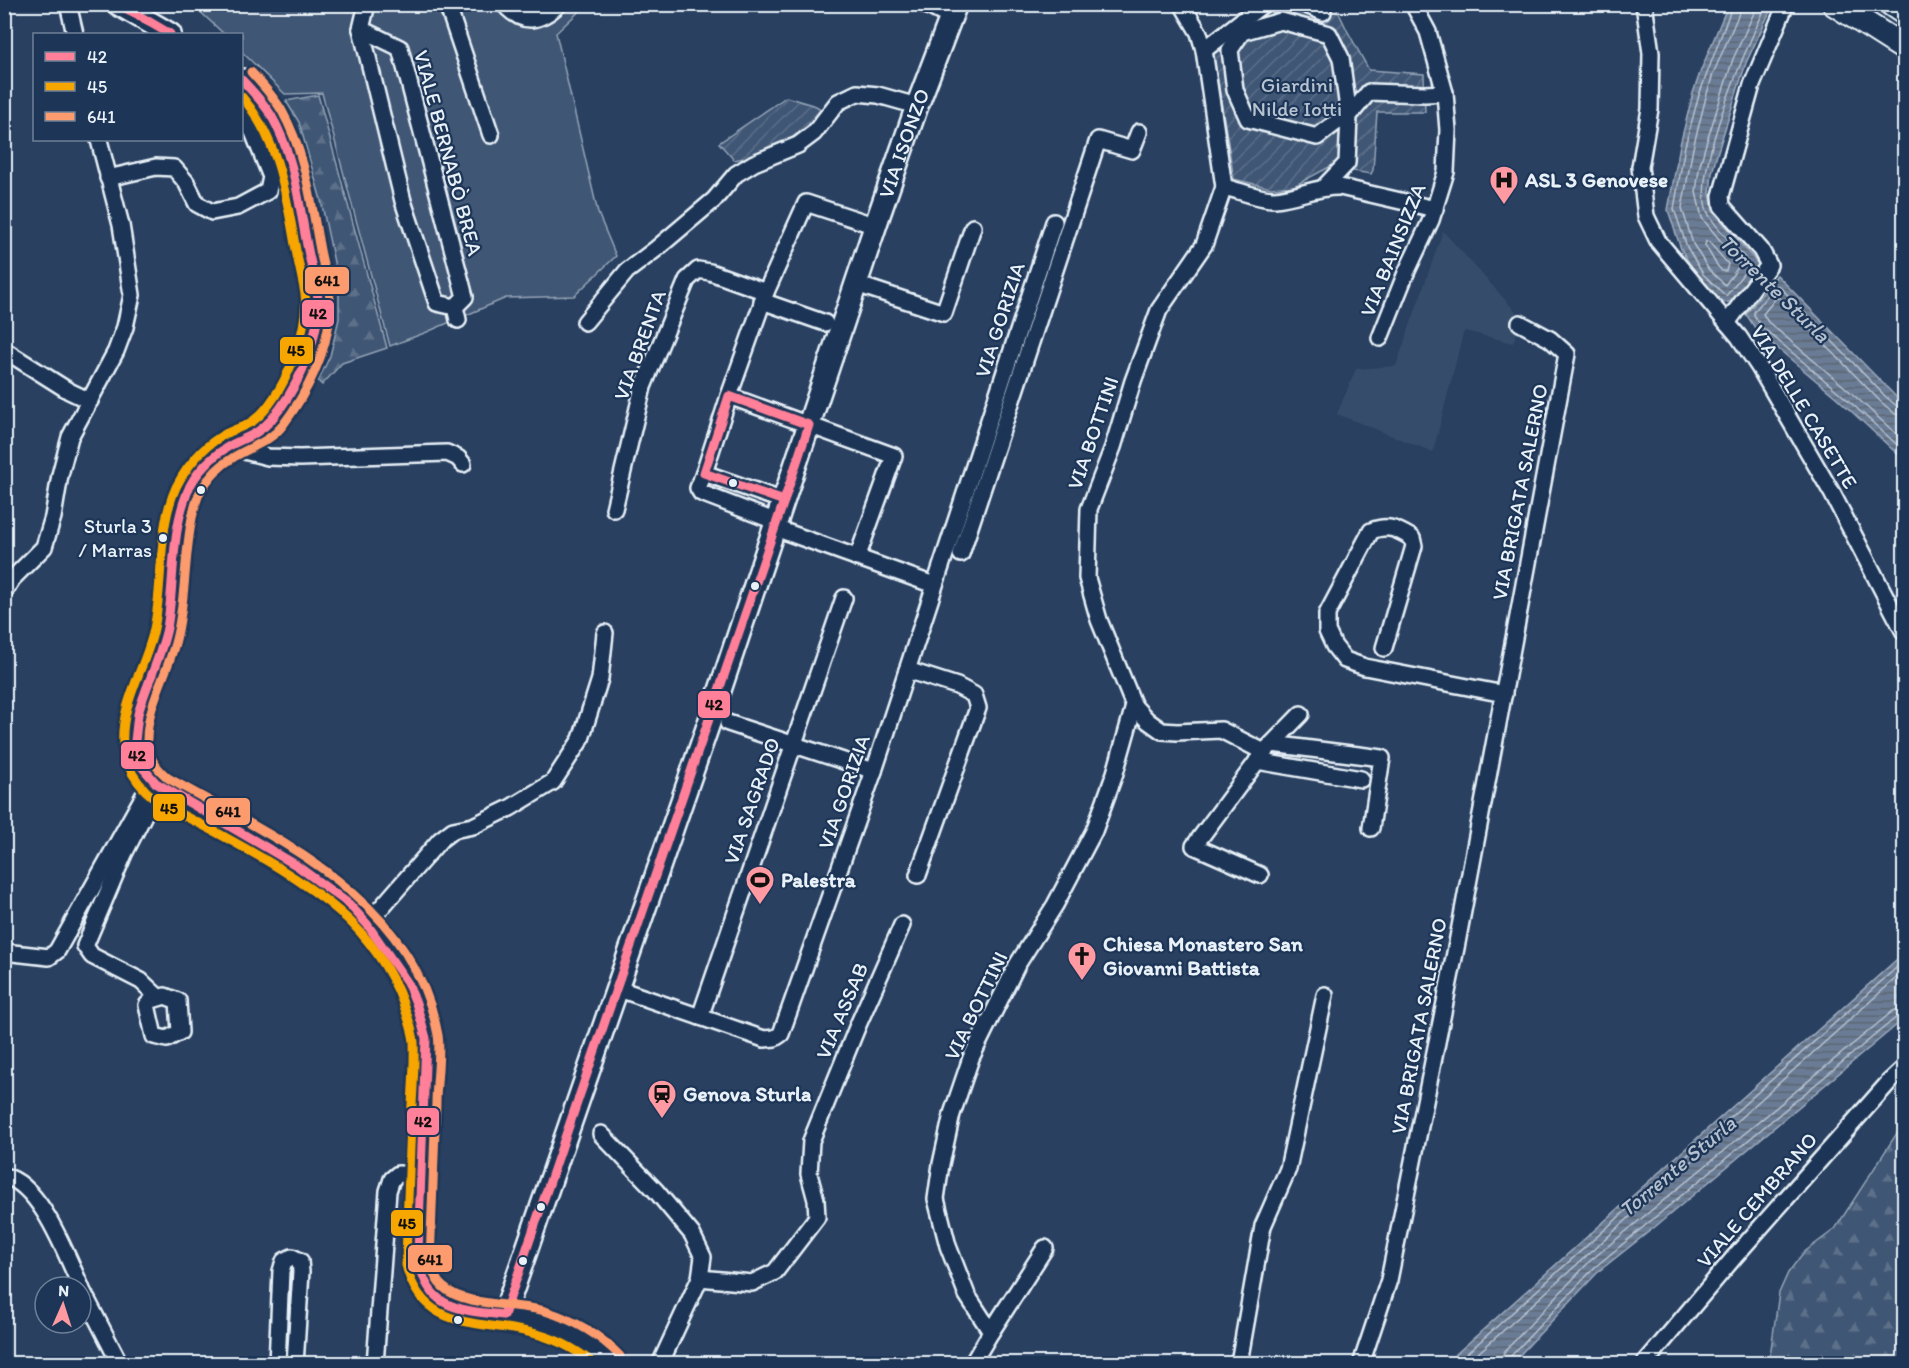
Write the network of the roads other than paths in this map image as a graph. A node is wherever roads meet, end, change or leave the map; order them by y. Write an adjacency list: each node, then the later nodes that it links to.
1 (68, 4): 20 (street)
2 (118, 4): 21 (street)
3 (368, 4): 19 (street, VIALE BERNABÒ BREA)
4 (447, 4): 30 (street, VIALE BERNABÒ BREA)
5 (504, 4): 6 (street)
6 (560, 4)
7 (924, 4): 16 (street)
8 (1182, 4): 23 (street, VIA BOTTINI)
9 (1263, 4): 23 (street)
10 (1304, 4): 17 (street)
11 (1413, 4): 25 (street, VIA BAINSIZZA)
12 (1644, 4): 41 (street, VIA DELLE CASETTE)
13 (1786, 4): 41 (street)
14 (1835, 4): 22 (main road)
15 (1892, 4): 18 (main road)
16 (953, 11): 26 (street, VIA ISONZO)
17 (1323, 12)
18 (1905, 12)
19 (361, 29): 19 (street, VIALE BERNABÒ BREA)
20 (75, 33)
21 (168, 33)
22 (1905, 48)
23 (1204, 50): 34 (street, VIA BOTTINI)
24 (243, 81): 50 (street)
25 (1445, 93): 28 (street); 35 (street, VIA BAINSIZZA)
26 (917, 106): 37 (street, VIA ISONZO); 42 (street)
27 (243, 116): 32 (street)
28 (1348, 116): 28 (street); 33 (street)
29 (1139, 132): 56 (street)
30 (491, 135)
31 (99, 141): 32 (street)
32 (108, 178): 48 (street)
33 (1325, 186): 34 (street); 35 (street)
34 (1224, 187): 66 (street, VIA BOTTINI)
35 (1435, 209): 45 (street, VIA BAINSIZZA)
36 (1054, 222): 58 (street, VIA GORIZIA)
37 (876, 226): 39 (street, VIA ISONZO); 40 (street)
38 (973, 227): 39 (street)
39 (856, 284): 49 (street, VIA ISONZO)
40 (764, 296): 43 (street); 47 (street); 54 (street, VIA BRENTA)
41 (1731, 318): 61 (street, VIA DELLE CASETTE)
42 (585, 322)
43 (825, 323)
44 (1520, 323): 65 (street, VIA BRIGATA SALERNO)
45 (1380, 338)
46 (4, 350): 48 (street)
47 (729, 396): 49 (street); 52 (street)
48 (90, 401): 59 (street)
49 (809, 425): 53 (street, VIA ISONZO); 57 (street)
50 (228, 447): 51 (street); 73 (street)
51 (463, 464)
52 (704, 473): 53 (street); 55 (street)
53 (784, 501): 55 (street, VIA ISONZO)
54 (614, 508)
55 (776, 525): 57 (street); 80 (street, VIA ISONZO)
56 (961, 554)
57 (857, 558): 58 (street)
58 (934, 585): 64 (street, VIA GORIZIA)
59 (4, 592)
60 (844, 598): 69 (street, VIA SAGRADO)
61 (1905, 632)
62 (605, 633): 77 (street)
63 (1384, 648): 65 (street)
64 (907, 670): 71 (street, VIA GORIZIA); 75 (street)
65 (1504, 694): 102 (street, VIA BRIGATA SALERNO)
66 (1134, 706): 70 (street, VIA BOTTINI); 93 (street, VIA BOTTINI)
67 (1300, 714): 70 (street)
68 (728, 723): 69 (street)
69 (794, 744): 71 (street); 83 (street, VIA SAGRADO)
70 (1265, 752): 72 (street, VIA BOTTINI); 74 (street, VIA BOTTINI); 76 (street)
71 (874, 771): 83 (street, VIA GORIZIA)
72 (1361, 779)
73 (156, 785): 77 (street); 79 (street); 82 (street)
74 (1371, 828)
75 (918, 875)
76 (1260, 875)
77 (367, 924): 86 (street)
78 (902, 925): 90 (street, VIA ASSAB)
79 (4, 952)
80 (616, 988): 83 (street, VIA GORIZIA); 92 (street, VIA ISONZO)
81 (1325, 995): 101 (street)
82 (158, 997)
83 (700, 1017)
84 (1905, 1068): 103 (street, VIALE CEMBRANO)
85 (601, 1134): 90 (street)
86 (420, 1175): 92 (street); 97 (street)
87 (4, 1176): 89 (street)
88 (1045, 1248): 93 (street)
89 (75, 1275)
90 (700, 1278): 99 (street)
91 (93, 1311): 94 (street)
92 (504, 1315): 98 (street)
93 (991, 1332): 100 (street)
94 (120, 1364)
95 (277, 1364): 96 (street)
96 (295, 1364)
97 (375, 1364)
98 (611, 1364)
99 (660, 1364)
100 (972, 1364)
101 (1237, 1364)
102 (1361, 1364)
103 (1644, 1364)

